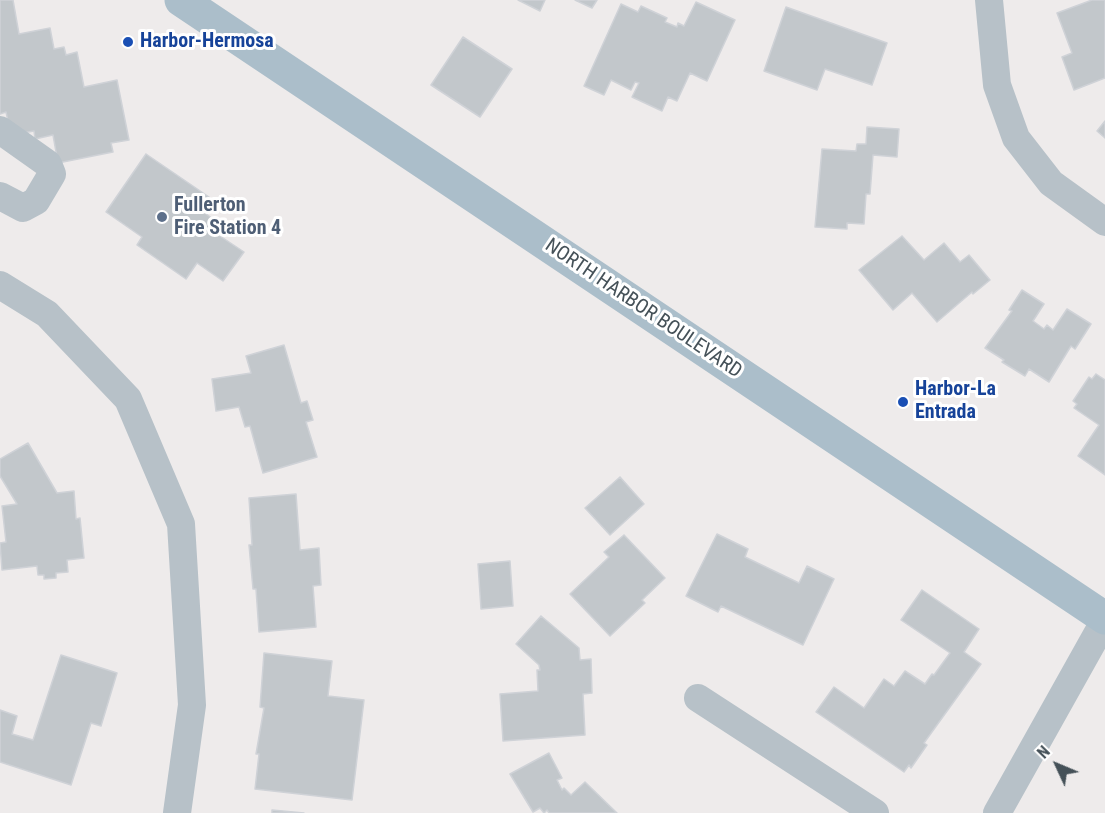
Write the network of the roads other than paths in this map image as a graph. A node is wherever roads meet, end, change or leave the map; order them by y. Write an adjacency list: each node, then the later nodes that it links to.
1 (181, 0): 7 (main road, NORTH HARBOR BOULEVARD)
2 (989, 0): 5 (street)
3 (0, 130): 4 (street)
4 (0, 196)
5 (1105, 222)
6 (0, 285): 9 (street)
7 (1105, 619): 11 (street)
8 (698, 698): 10 (street)
9 (177, 813)
10 (875, 813)
11 (997, 813)

